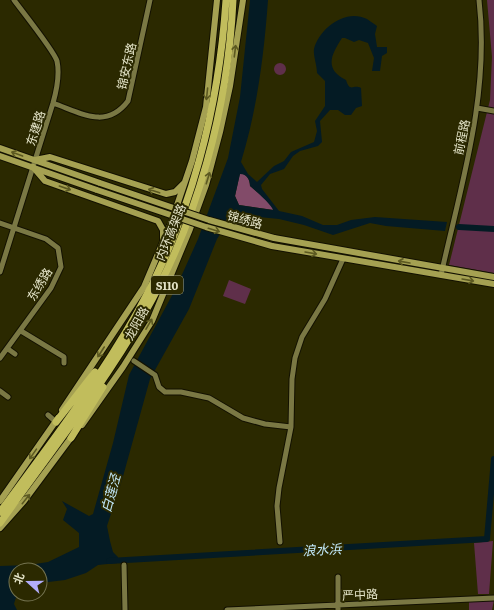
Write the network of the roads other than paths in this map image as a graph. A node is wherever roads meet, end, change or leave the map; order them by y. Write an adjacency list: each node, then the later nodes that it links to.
1 (14, 0): 10 (street, 东建路)
2 (150, 0): 10 (street, 锦安东路)
3 (217, 0): 14 (main road, 龙阳路 / S110, one-way to 14)
4 (222, 0): 9 (highway)
5 (226, 0): 9 (highway, 内环高架路)
6 (234, 0): 27 (highway, 内环高架路)
7 (243, 0): 39 (main road, 龙阳路 / S110, one-way to 7)
8 (479, 0): 11 (street, 前程路)
9 (216, 84): 27 (highway, 内环高架路)
10 (53, 103): 16 (street, 东建路)
11 (477, 108): 12 (street); 22 (street, 前程路)
12 (494, 111)
13 (0, 148): 16 (main road, 锦绣路, one-way to 13)
14 (195, 153): 16 (main road, one-way to 16); 20 (main road, 龙阳路 / S110)
15 (0, 156): 17 (main road, 锦绣路)
16 (35, 160): 17 (street, 东建路); 22 (main road, 锦绣路, one-way to 16, bridge)
17 (33, 167): 19 (street, 东建路); 20 (main road, one-way to 20); 21 (main road, 锦绣路, one-way to 21, bridge)
18 (0, 223): 19 (street, 东绣路)
19 (15, 228): 23 (street, 东建路); 28 (street, 东绣路)
20 (162, 246): 37 (main road, 龙阳路 / S110, one-way to 37)
21 (343, 259): 24 (main road, 锦绣路); 38 (street)
22 (443, 268): 24 (street, 前程路); 25 (main road, 锦绣路)
23 (0, 272)
24 (441, 275): 26 (main road, 锦绣路, one-way to 26)
25 (494, 277)
26 (494, 284)
27 (141, 313): 37 (highway); 37 (highway, 内环高架路); 39 (highway)
28 (21, 331): 29 (street, 东绣路); 33 (street)
29 (8, 349): 30 (street); 31 (street, 东绣路)
30 (15, 354)
31 (0, 358)
32 (134, 361): 38 (street)
33 (64, 363)
34 (0, 391): 35 (street)
35 (8, 397)
36 (48, 415): 37 (street)
37 (61, 427): 40 (main road, 龙阳路 / S110, one-way to 40); 41 (highway, 内环高架路); 42 (highway, 内环高架路)
38 (291, 427): 44 (street)
39 (70, 438): 43 (main road, 龙阳路 / S110, one-way to 39)
40 (0, 501)
41 (0, 512)
42 (0, 523)
43 (0, 528)
44 (280, 542)
45 (124, 565): 49 (street)
46 (338, 577): 48 (street)
47 (494, 598): 48 (street, 严中路)
48 (338, 608): 50 (street, 严中路)
49 (125, 610)
50 (227, 610)

